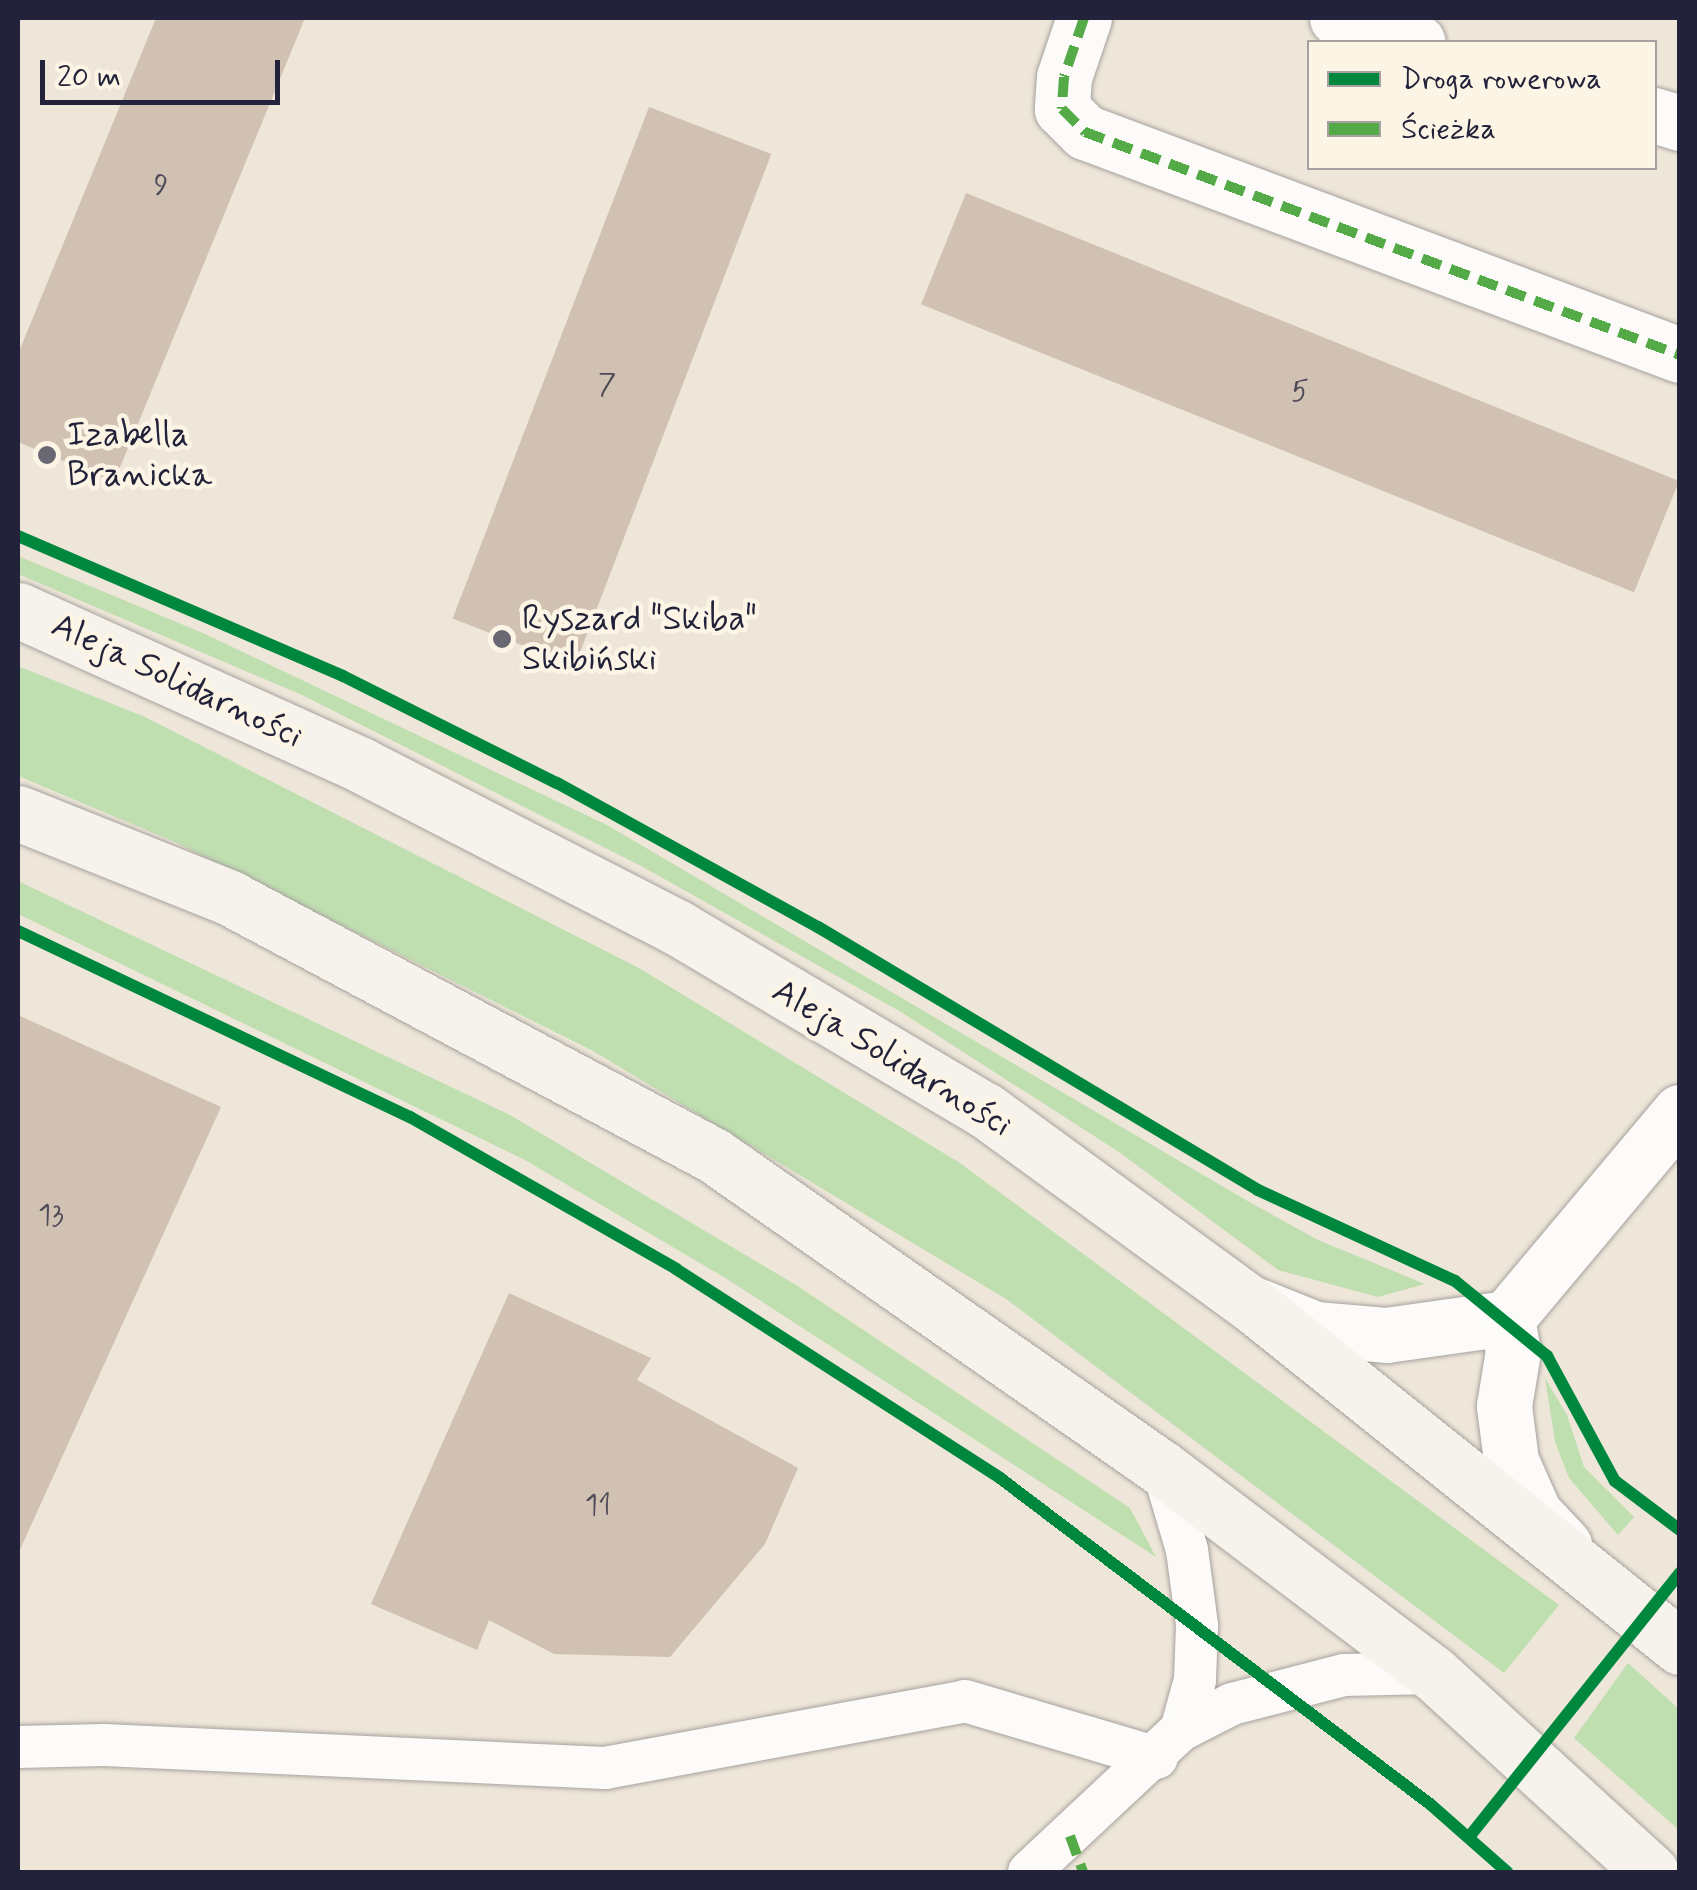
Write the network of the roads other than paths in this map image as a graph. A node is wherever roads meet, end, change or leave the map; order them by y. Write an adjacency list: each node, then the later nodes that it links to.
1 (1084, 18): 4 (street)
2 (1337, 18): 3 (street)
3 (1411, 40)
4 (1680, 354)
5 (18, 610): 8 (main road, Aleja Solidarności)
6 (18, 813): 10 (main road)
7 (1680, 1112): 9 (street)
8 (1250, 1303): 9 (street); 11 (main road, Aleja Solidarności)
9 (1507, 1318): 11 (street)
10 (1163, 1469): 13 (main road); 14 (lane)
11 (1572, 1555): 12 (main road, Aleja Solidarności)
12 (1680, 1647)
13 (1432, 1673): 14 (lane); 17 (main road)
14 (1169, 1744): 15 (lane); 16 (lane)
15 (18, 1748)
16 (1024, 1872)
17 (1651, 1872)

